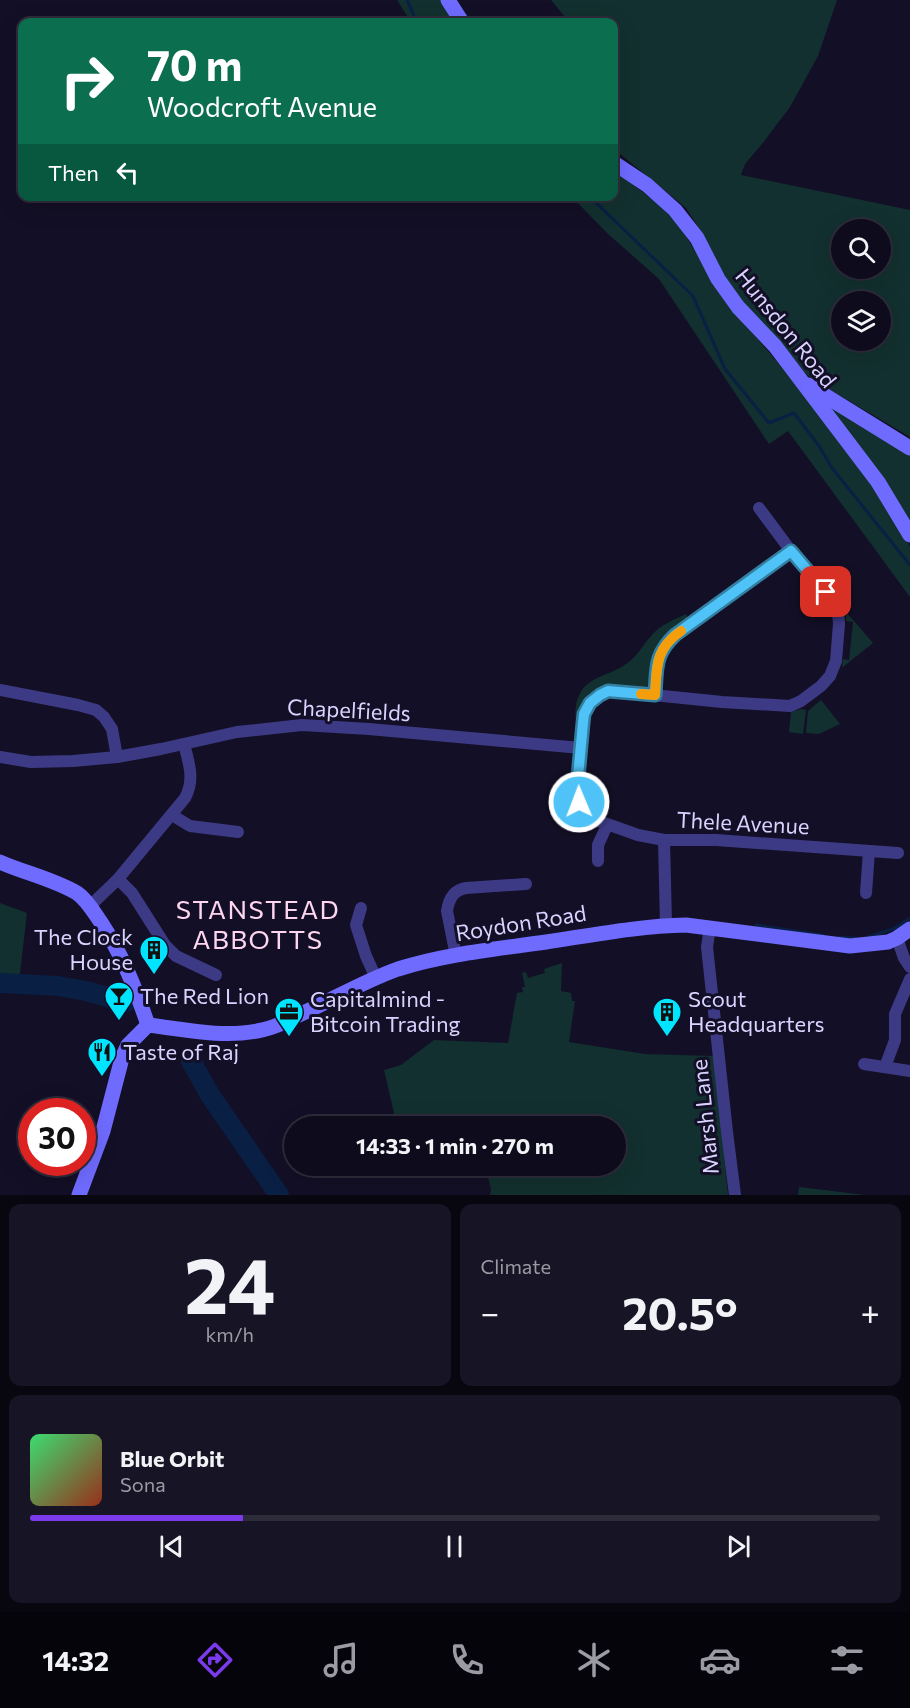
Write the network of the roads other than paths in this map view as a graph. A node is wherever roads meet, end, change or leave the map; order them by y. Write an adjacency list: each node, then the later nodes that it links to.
1 (448, 0): 2 (main road)
2 (459, 18)
3 (618, 166): 4 (main road, Hunsdon Road)
4 (803, 382): 5 (main road); 7 (main road, Hunsdon Road)
5 (910, 448)
6 (759, 508): 8 (street)
7 (910, 535)
8 (791, 551): 10 (street); 10 (street)
9 (0, 690): 13 (street)
10 (655, 695): 12 (street)
11 (184, 744): 12 (street, Chapelfields); 13 (street, Chapelfields); 15 (street)
12 (581, 748): 16 (street)
13 (117, 756): 14 (street, Chapelfields)
14 (0, 758)
15 (172, 815): 17 (street); 23 (street)
16 (607, 825): 18 (street); 21 (street)
17 (238, 832)
18 (664, 840): 19 (street, Thele Avenue); 28 (street, Thele Avenue)
19 (869, 851): 20 (street, Thele Avenue); 25 (street)
20 (898, 853)
21 (598, 861)
22 (0, 862): 26 (main road)
23 (118, 879): 26 (street); 33 (street)
24 (526, 884): 31 (street)
25 (866, 893)
26 (90, 906): 36 (main road)
27 (361, 908): 34 (street)
28 (666, 926): 29 (main road, Roydon Road); 31 (main road, Roydon Road)
29 (710, 927): 30 (main road, Roydon Road); 41 (street, Marsh Lane)
30 (904, 934): 32 (street)
31 (456, 956): 34 (main road, Roydon Road)
32 (910, 967)
33 (216, 975)
34 (376, 978): 36 (main road, Roydon Road)
35 (910, 979): 38 (street)
36 (148, 1025): 40 (main road)
37 (864, 1064): 38 (street)
38 (885, 1067): 39 (street)
39 (910, 1071)
40 (79, 1195)
41 (735, 1195)

